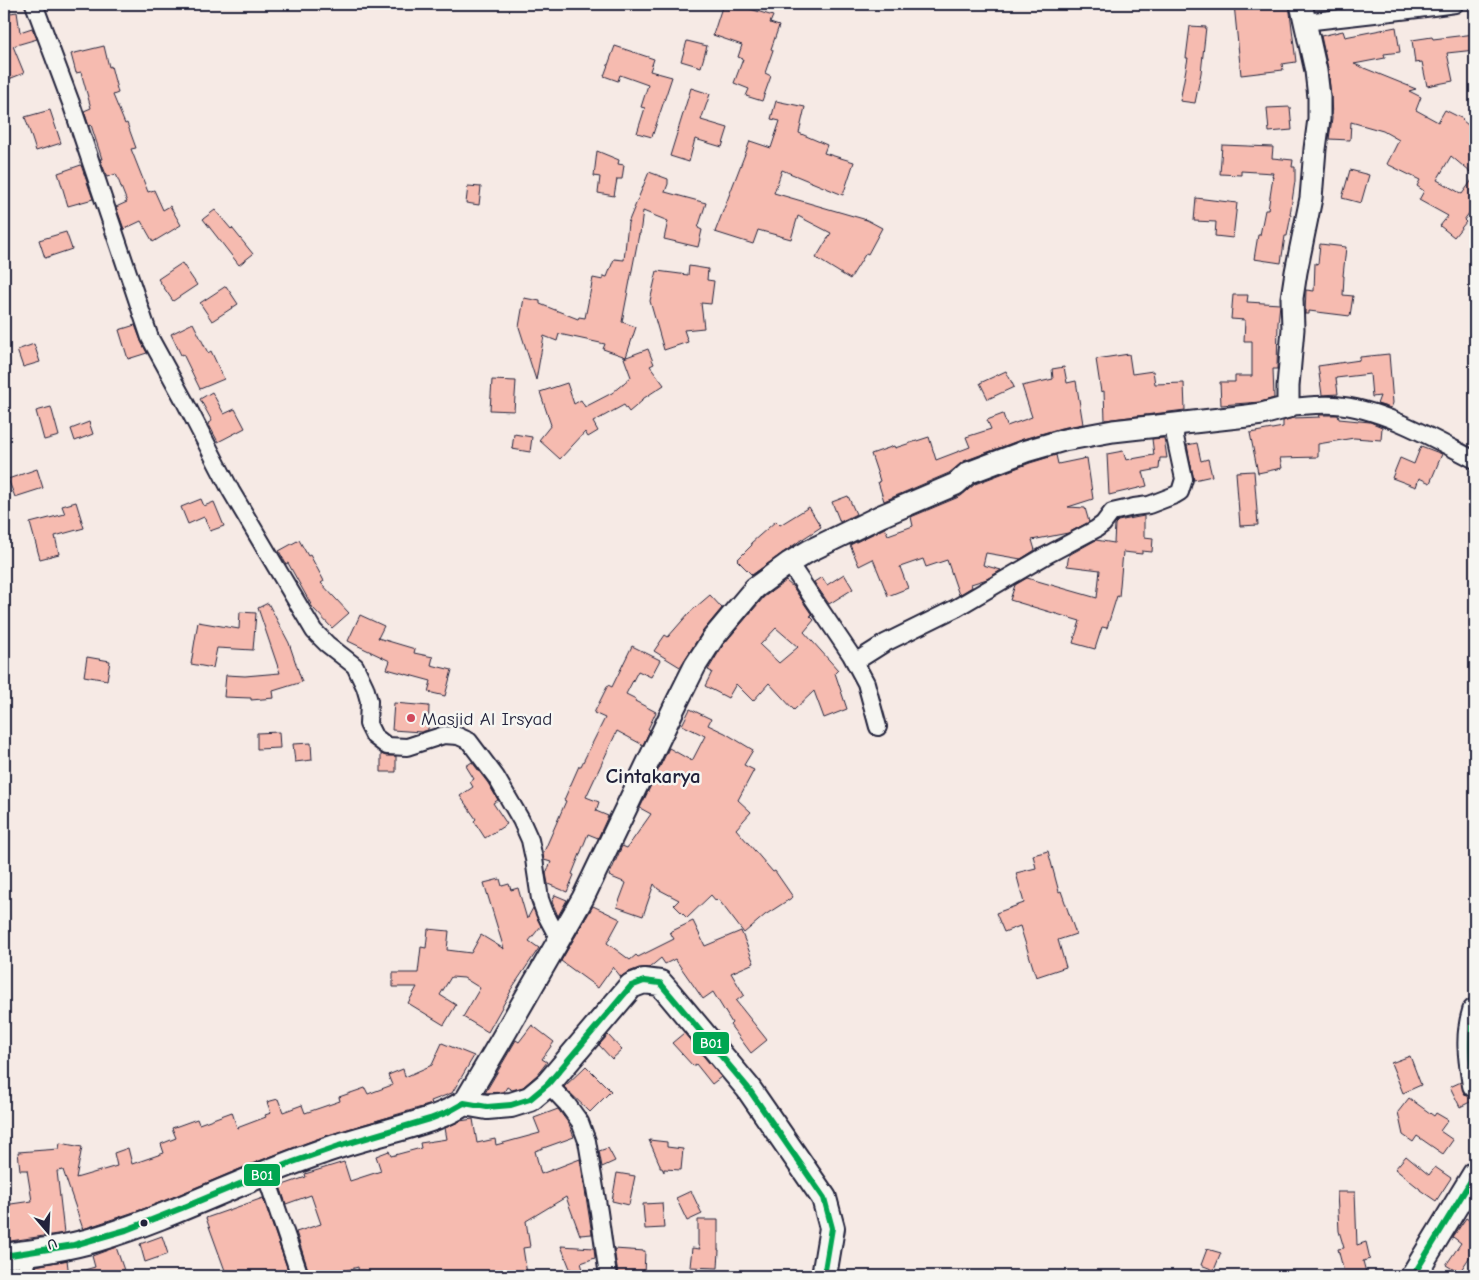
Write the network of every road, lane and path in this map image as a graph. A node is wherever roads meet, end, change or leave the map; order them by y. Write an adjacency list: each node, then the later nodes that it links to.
1 (34, 4): 10 (street)
2 (1455, 4): 3 (street)
3 (1303, 13): 4 (street)
4 (1288, 407): 5 (street); 6 (street)
5 (1176, 424): 7 (street); 8 (street)
6 (1475, 460)
7 (789, 563): 8 (street); 10 (street)
8 (855, 662): 9 (street)
9 (878, 727)
10 (561, 936): 14 (street)
11 (1475, 1011): 13 (main road)
12 (548, 1084): 14 (main road); 21 (street); 22 (main road)
13 (1475, 1085)
14 (464, 1103): 15 (main road)
15 (265, 1173): 17 (main road); 20 (street)
16 (1475, 1174): 23 (main road)
17 (27, 1253): 18 (main road); 19 (street)
18 (4, 1256)
19 (26, 1276)
20 (300, 1276)
21 (608, 1276)
22 (824, 1276)
23 (1413, 1276)

